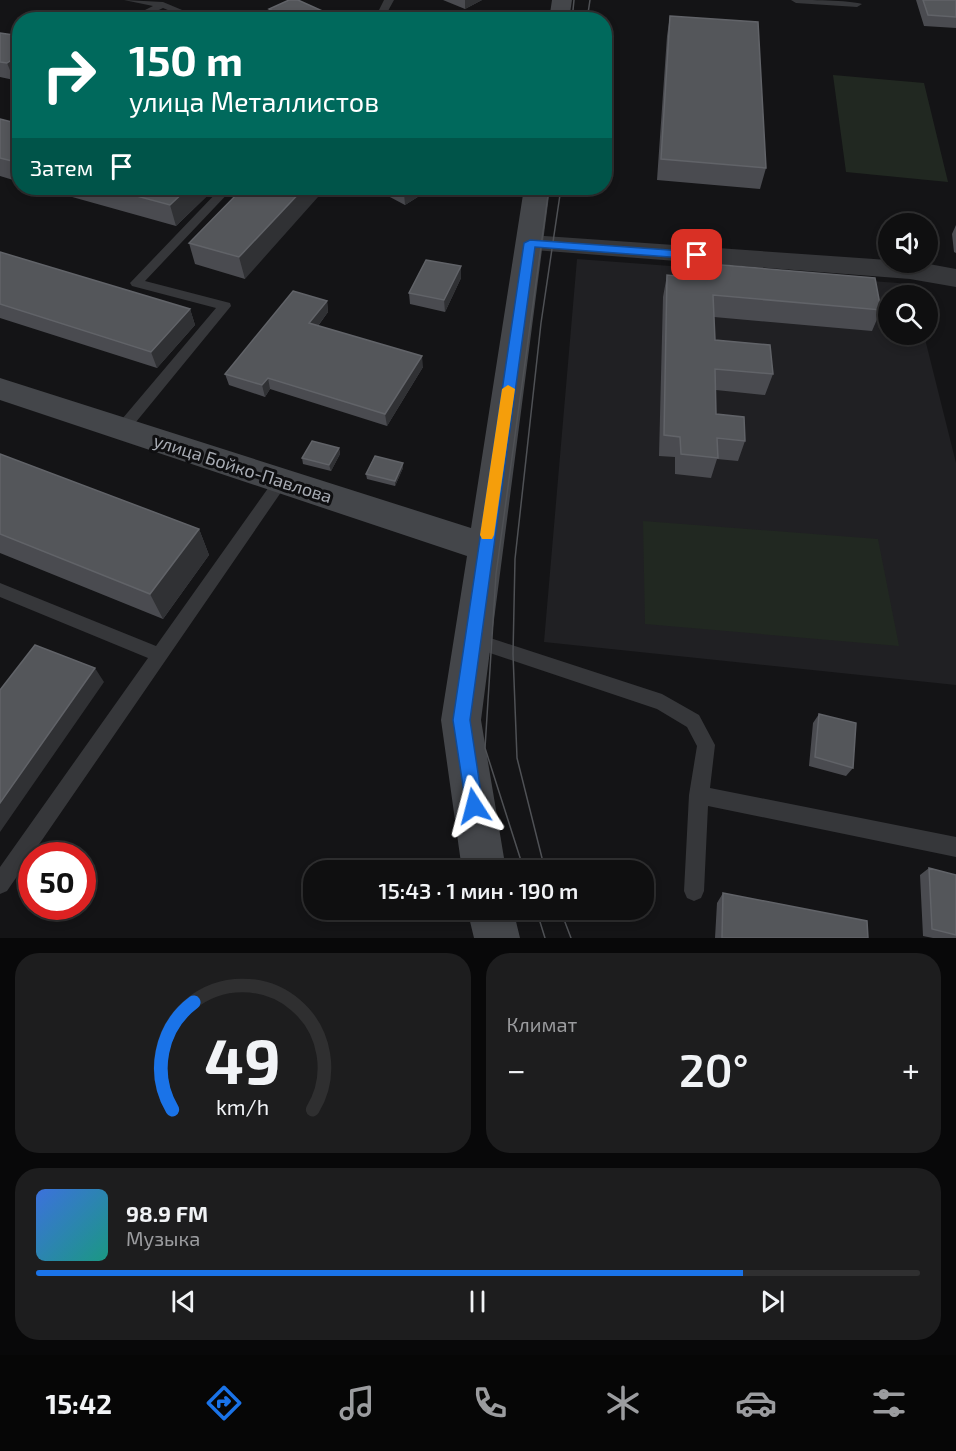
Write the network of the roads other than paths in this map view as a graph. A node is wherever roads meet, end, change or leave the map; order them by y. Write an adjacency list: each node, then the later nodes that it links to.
1 (129, 0): 4 (lane)
2 (796, 0): 3 (lane)
3 (857, 4)
4 (164, 5): 5 (lane); 6 (lane)
5 (148, 12)
6 (182, 12)
7 (220, 195): 12 (lane)
8 (536, 195): 9 (main road)
9 (530, 243): 10 (street); 14 (main road)
10 (956, 278)
11 (0, 389): 12 (main road, улица Бойко-Павлова)
12 (122, 429): 13 (main road, улица Бойко-Павлова)
13 (281, 481): 14 (main road, улица Бойко-Павлова); 17 (lane)
14 (485, 547): 16 (main road)
15 (0, 590): 17 (lane)
16 (472, 640): 18 (lane); 20 (main road)
17 (159, 655): 21 (lane)
18 (699, 795): 19 (lane); 22 (lane)
19 (956, 846)
20 (482, 860)
21 (0, 884)
22 (694, 891)
23 (493, 920): 24 (main road)
24 (497, 938)

